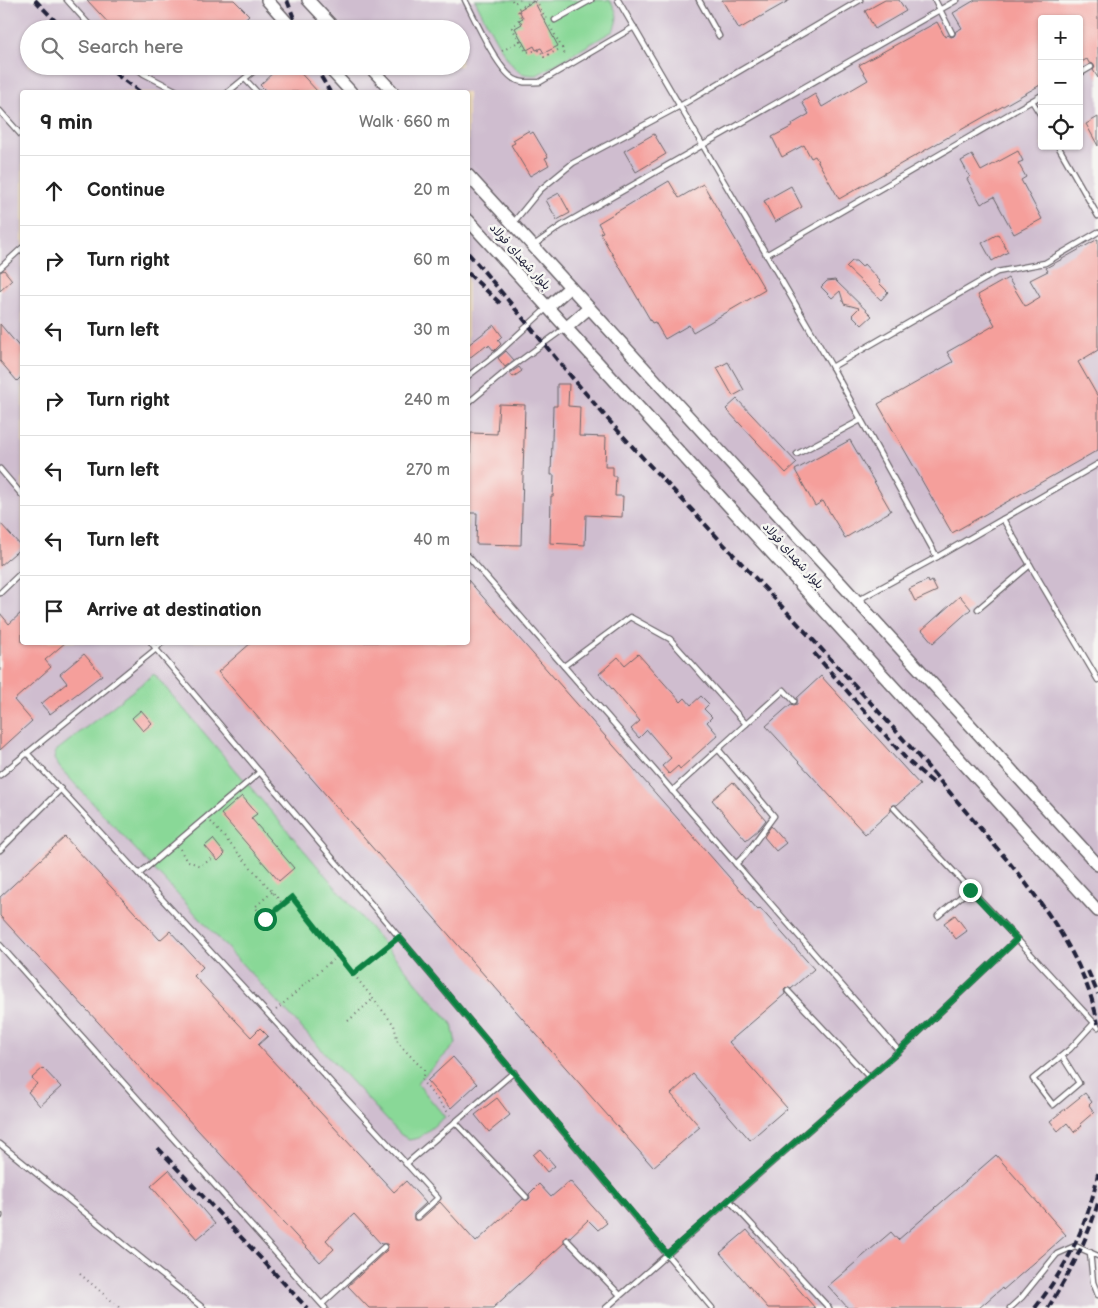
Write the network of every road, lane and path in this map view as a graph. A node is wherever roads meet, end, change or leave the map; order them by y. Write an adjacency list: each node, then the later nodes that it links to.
1 (67, 0): 17 (lane)
2 (267, 0): 18 (street)
3 (308, 0): 19 (street)
4 (465, 0): 26 (lane)
5 (512, 0): 14 (path)
6 (520, 0): 14 (path)
7 (536, 0): 15 (path); 25 (path)
8 (591, 0): 20 (lane)
9 (618, 0): 21 (lane)
10 (699, 0): 23 (lane)
11 (860, 0): 42 (lane)
12 (935, 0): 16 (lane)
13 (957, 0): 16 (lane)
14 (514, 3): 15 (path)
15 (516, 9): 24 (path)
16 (940, 10): 22 (lane); 46 (lane)
17 (85, 20)
18 (285, 20)
19 (327, 20)
20 (555, 20)
21 (634, 27): 27 (lane); 42 (lane)
22 (952, 33)
23 (719, 36)
24 (520, 41): 25 (path); 26 (path)
25 (562, 48): 27 (path)
26 (495, 55): 27 (lane)
27 (570, 64)
28 (1091, 67): 29 (lane)
29 (1083, 72)
30 (146, 75): 35 (lane)
31 (250, 75): 34 (lane)
32 (336, 75): 38 (street)
33 (377, 75): 39 (street)
34 (245, 79): 36 (lane); 37 (lane)
35 (175, 90)
36 (231, 90)
37 (255, 90)
38 (349, 90)
39 (391, 90)
40 (1038, 97): 41 (lane)
41 (1032, 101): 44 (lane); 55 (lane)
42 (680, 106): 46 (lane); 51 (lane)
43 (0, 111): 45 (lane)
44 (1038, 111)
45 (20, 134)
46 (702, 145): 53 (lane); 55 (lane)
47 (1060, 150): 49 (lane)
48 (470, 176): 51 (street, بلوار شهدای فولاد)
49 (1098, 216)
50 (470, 222): 58 (street, بلوار شهدای فولاد)
51 (512, 224): 53 (street, بلوار شهدای فولاد)
52 (1098, 232): 61 (lane)
53 (533, 246): 57 (street, بلوار شهدای فولاد)
54 (20, 250): 56 (lane)
55 (766, 254): 61 (lane)
56 (0, 268)
57 (570, 287): 58 (street); 59 (street, بلوار شهدای فولاد)
58 (548, 308): 60 (street, بلوار شهدای فولاد); 62 (lane)
59 (589, 308): 60 (street); 75 (street, بلوار شهدای فولاد)
60 (566, 328): 63 (lane); 101 (street, بلوار شهدای فولاد)
61 (832, 367): 64 (lane)
62 (470, 374)
63 (470, 401)
64 (861, 420): 65 (lane); 70 (lane)
65 (797, 454)
66 (1098, 464): 69 (lane)
67 (0, 469): 68 (lane)
68 (20, 491)
69 (1003, 519): 70 (lane); 72 (lane)
70 (937, 557): 75 (lane)
71 (470, 558): 80 (lane)
72 (1030, 565): 76 (lane); 81 (lane)
73 (20, 574): 74 (lane)
74 (0, 593)
75 (857, 601): 96 (street, بلوار شهدای فولاد)
76 (978, 608)
77 (154, 645): 79 (lane)
78 (159, 645): 79 (lane)
79 (156, 648): 85 (lane); 86 (lane)
80 (564, 666): 83 (lane); 89 (lane)
81 (1098, 680)
82 (794, 701): 83 (lane)
83 (746, 724): 84 (lane)
84 (718, 749): 89 (lane); 95 (lane)
85 (27, 753): 87 (lane); 88 (lane)
86 (260, 772): 91 (lane); 103 (lane)
87 (0, 775)
88 (61, 789): 93 (lane); 97 (lane)
89 (672, 791): 95 (lane)
90 (894, 808): 98 (lane)
91 (206, 817): 92 (lane); 99 (path)
92 (176, 843): 94 (path); 97 (lane)
93 (0, 850)
94 (215, 857)
95 (736, 864): 114 (lane)
96 (1098, 865)
97 (139, 874): 110 (lane)
98 (970, 890): 102 (lane); 104 (lane)
99 (272, 892): 100 (path); 100 (path)
100 (283, 904): 106 (path)
101 (1098, 911)
102 (938, 916)
103 (399, 937): 107 (path); 116 (lane)
104 (1017, 939): 112 (lane); 114 (lane)
105 (0, 945): 132 (lane)
106 (338, 954): 107 (path); 110 (path)
107 (353, 974): 109 (path)
108 (788, 991): 117 (lane)
109 (373, 999): 111 (path); 118 (path)
110 (270, 1016): 120 (lane)
111 (348, 1021)
112 (1094, 1022): 113 (lane); 115 (lane)
113 (1098, 1027)
114 (899, 1051): 117 (lane)
115 (1062, 1056): 115 (lane)
116 (514, 1072): 118 (lane); 127 (lane)
117 (869, 1077): 122 (lane)
118 (455, 1122): 120 (lane); 121 (lane)
119 (0, 1144): 134 (lane)
120 (406, 1164): 123 (lane)
121 (526, 1197)
122 (730, 1200): 127 (lane); 137 (lane)
123 (417, 1217)
124 (567, 1240): 130 (lane)
125 (384, 1247): 132 (lane)
126 (1090, 1252): 128 (lane); 131 (lane); 138 (lane)
127 (667, 1254): 130 (lane); 136 (lane)
128 (1098, 1256)
129 (80, 1274): 133 (path)
130 (620, 1295): 135 (lane)
131 (1098, 1296)
132 (323, 1306)
133 (120, 1308)
134 (203, 1308)
135 (606, 1308)
136 (712, 1308)
137 (829, 1308)
138 (1010, 1308)

